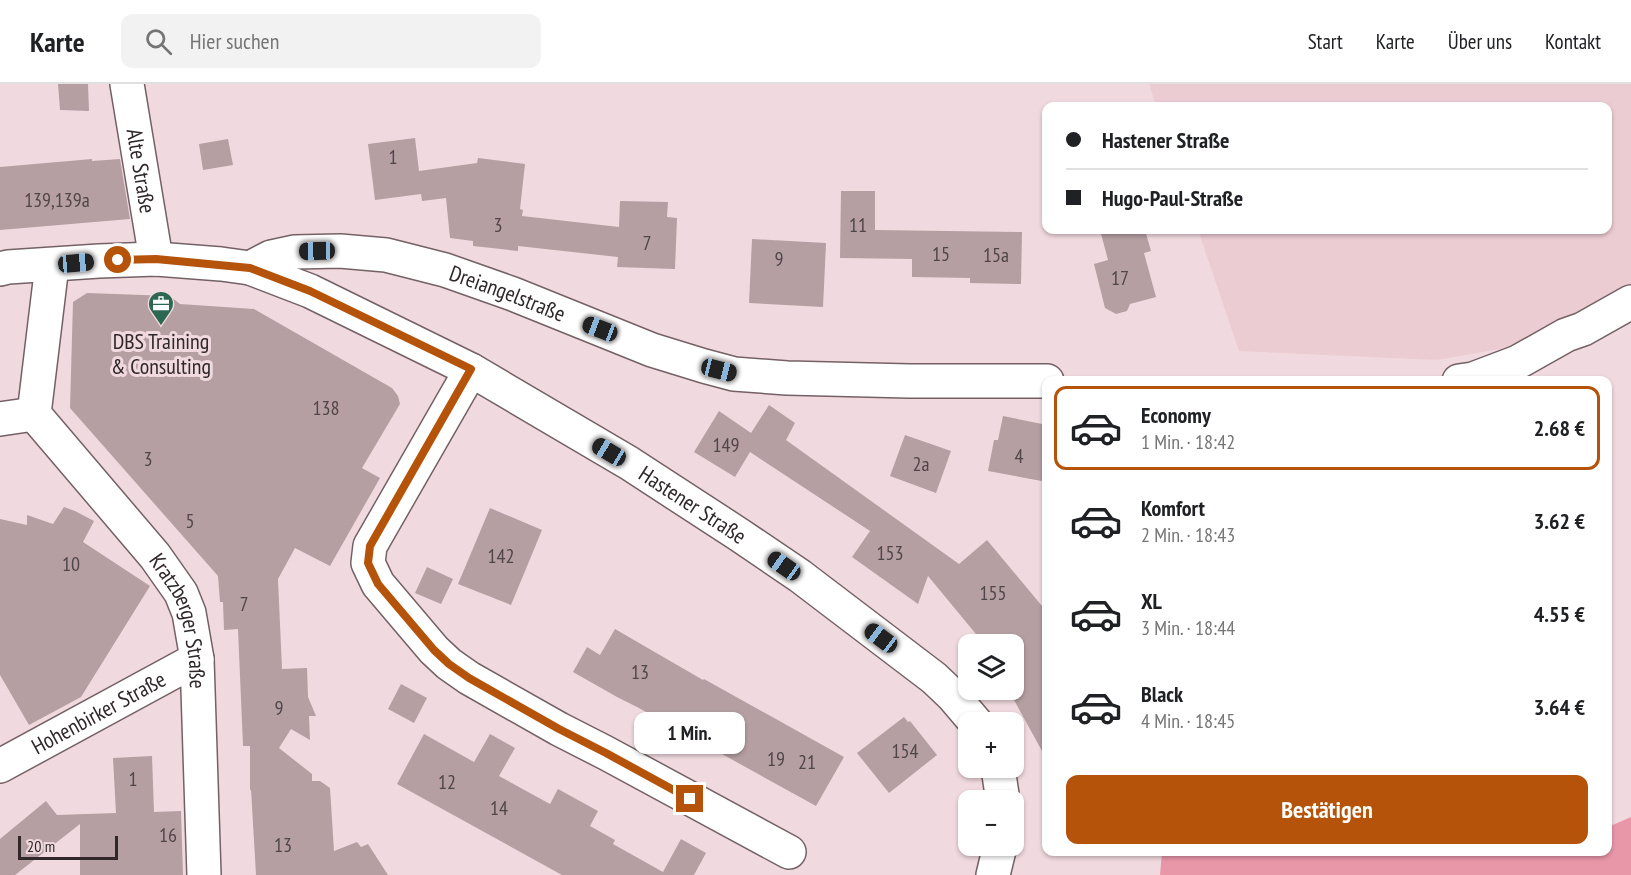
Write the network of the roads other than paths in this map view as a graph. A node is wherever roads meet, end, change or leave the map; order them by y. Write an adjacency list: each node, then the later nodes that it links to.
1 (127, 84): 2 (street, Alte Straße)
2 (156, 259): 3 (street, Hastener Straße); 4 (street, Hastener Straße)
3 (52, 265): 5 (street, Hastener Straße); 10 (street)
4 (250, 268): 7 (street, Hastener Straße); 9 (street, Dreiangelstraße)
5 (0, 269)
6 (1631, 302): 8 (street)
7 (471, 369): 13 (street, Hastener Straße); 15 (street)
8 (1481, 376)
9 (1042, 381)
10 (34, 414): 11 (street); 12 (street, Kratzberger Straße)
11 (0, 419)
12 (197, 660): 14 (street, Hohenbirker Straße); 17 (street, Kratzberger Straße)
13 (967, 712)
14 (0, 766)
15 (789, 852)
16 (998, 856): 18 (street)
17 (204, 875)
18 (993, 875)

